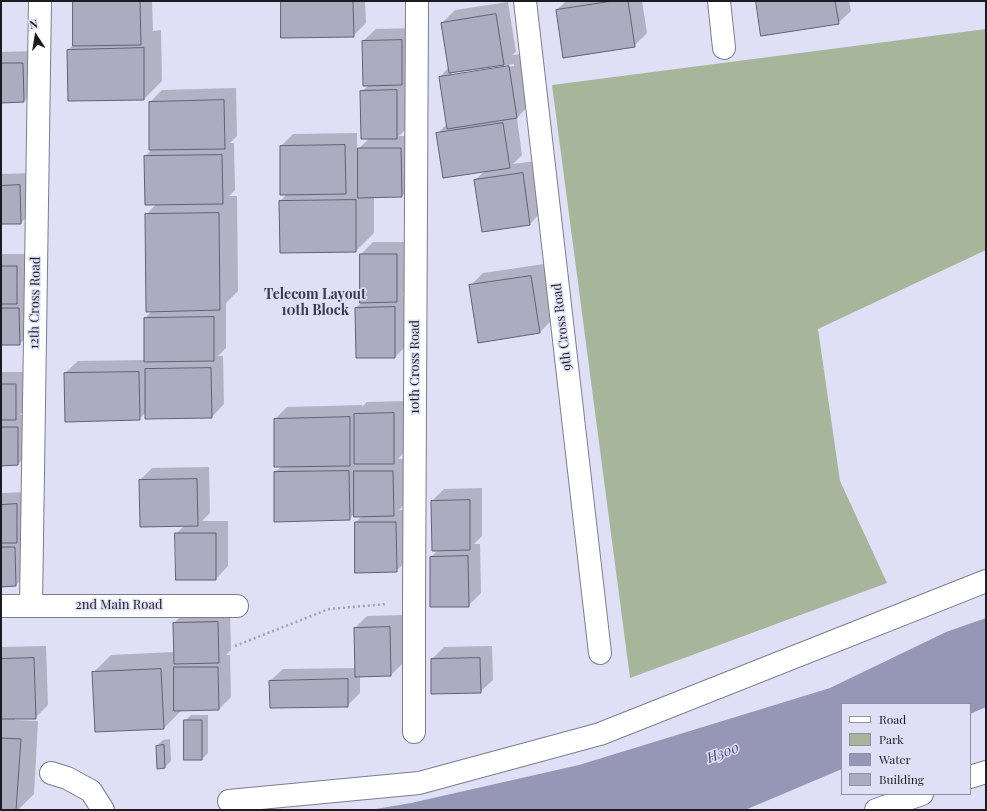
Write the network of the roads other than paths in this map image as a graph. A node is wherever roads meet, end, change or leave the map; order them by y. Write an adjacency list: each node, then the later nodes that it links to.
1 (40, 1): 7 (street, 12th Cross Road)
2 (418, 1): 11 (street, 10th Cross Road)
3 (525, 1): 10 (street, 9th Cross Road)
4 (719, 1): 5 (street)
5 (724, 48)
6 (986, 581): 16 (street)
7 (31, 605): 8 (street, 2nd Main Road); 9 (street, 2nd Main Road)
8 (1, 606)
9 (236, 606)
10 (600, 653)
11 (414, 732)
12 (986, 772): 14 (street)
13 (51, 773): 17 (street)
14 (971, 777)
15 (919, 795): 18 (street)
16 (229, 801)
17 (103, 810)
18 (876, 810)

